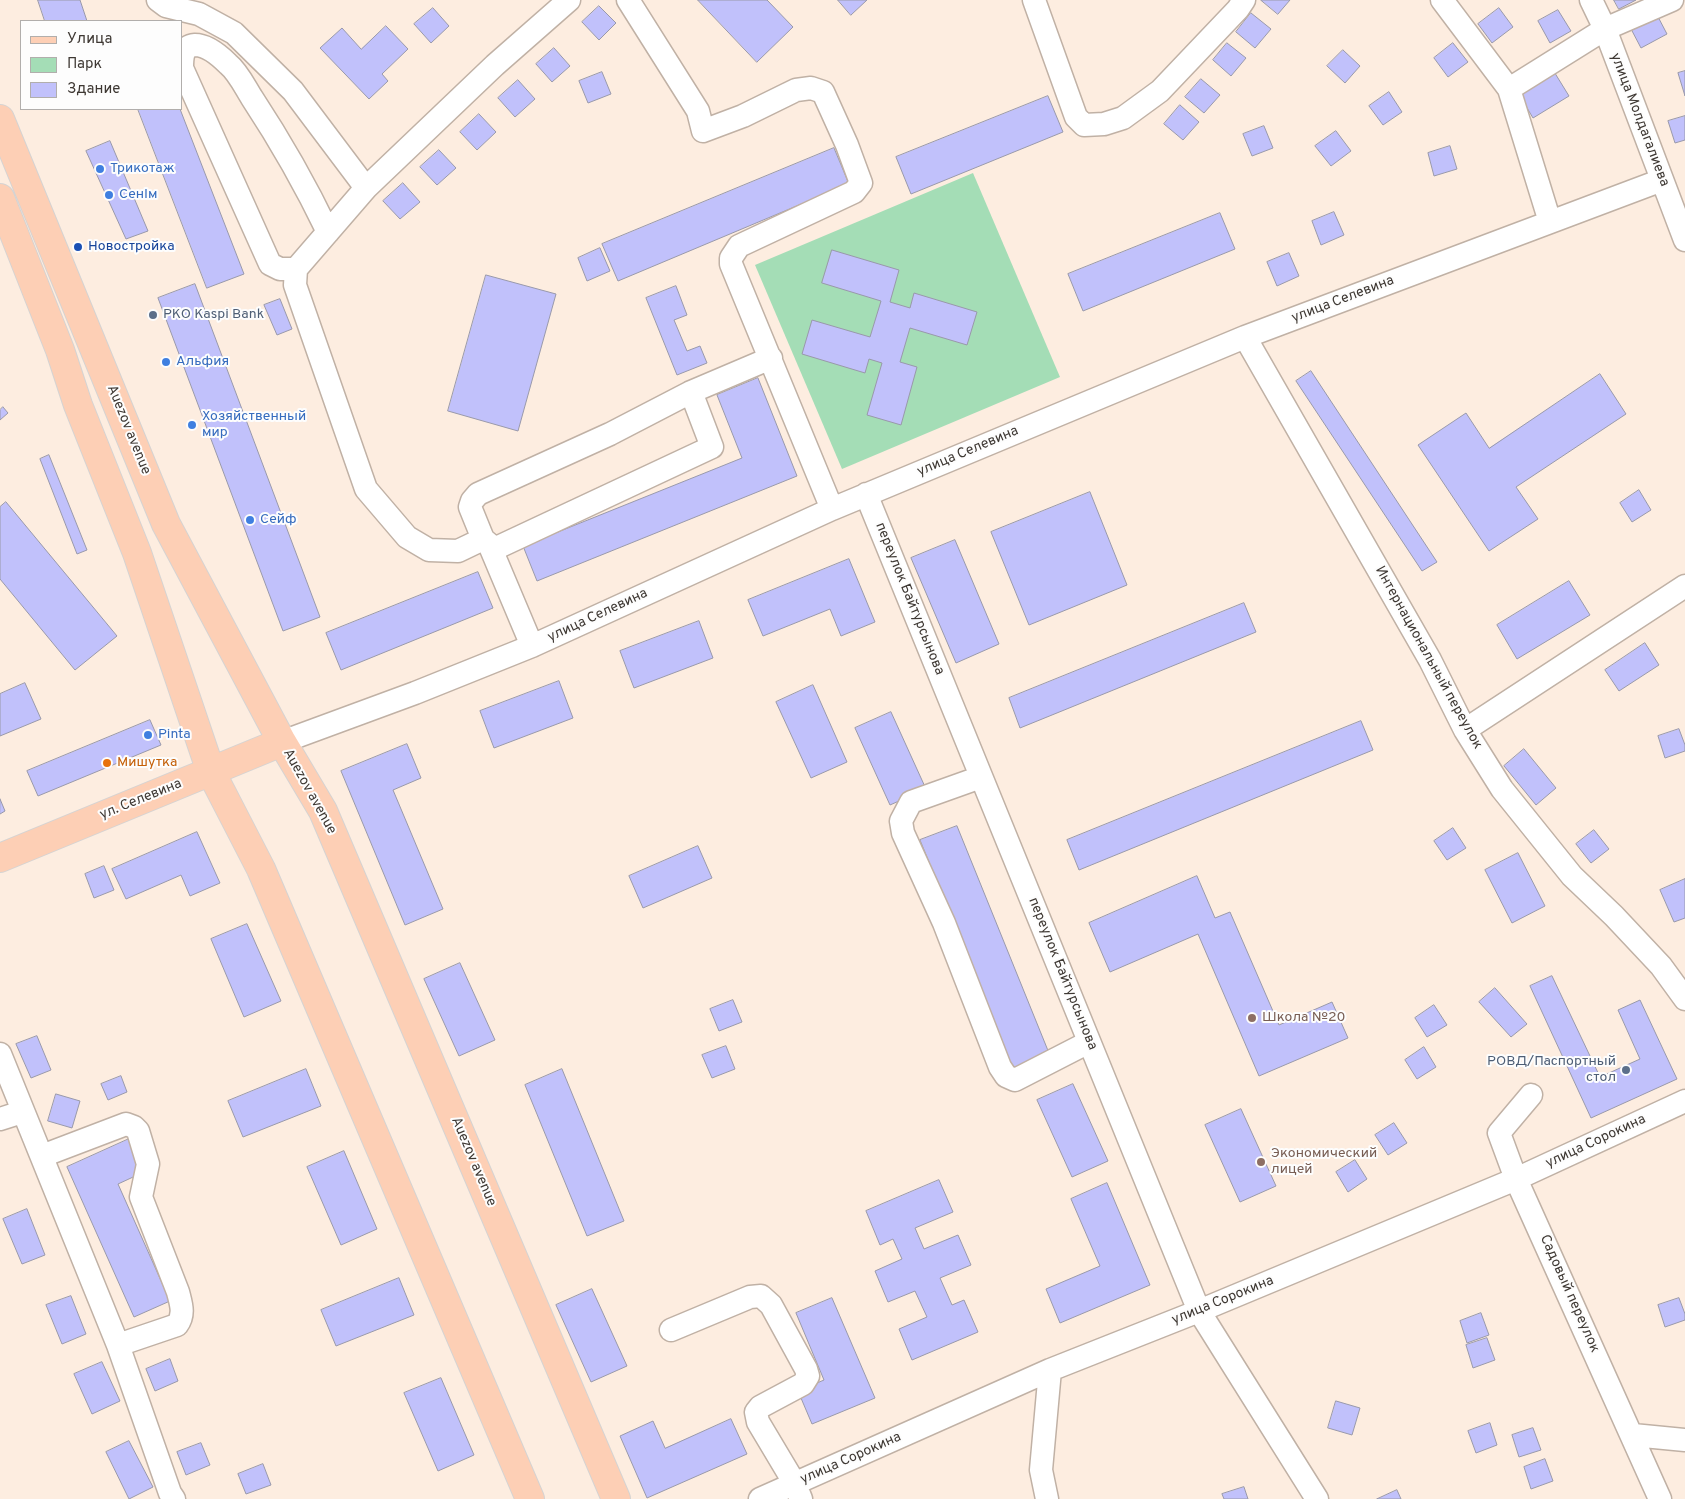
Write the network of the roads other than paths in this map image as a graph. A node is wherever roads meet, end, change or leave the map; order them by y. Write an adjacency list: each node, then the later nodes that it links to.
1 (158, 0): 13 (street)
2 (569, 0): 13 (street)
3 (628, 0): 20 (street)
4 (1034, 0): 5 (street)
5 (1244, 0)
6 (1442, 0): 10 (street)
7 (1591, 0): 9 (street, улица Молдагалиева)
8 (1672, 0): 9 (street)
9 (1604, 29): 10 (street); 12 (street, улица Молдагалиева)
10 (1509, 89): 15 (street)
11 (0, 119): 28 (main road, Auezov avenue)
12 (1662, 180): 15 (street, улица Селевина); 17 (street, улица Молдагалиева)
13 (366, 188): 16 (street)
14 (0, 198): 29 (main road)
15 (1550, 222): 19 (street, улица Селевина)
16 (328, 232): 18 (street); 18 (street)
17 (1685, 240)
18 (296, 268): 24 (street)
19 (1245, 337): 22 (street, улица Селевина); 27 (street, Интернациональный переулок)
20 (771, 358): 21 (street); 23 (street)
21 (691, 392): 24 (street); 24 (street)
22 (866, 494): 23 (street, улица Селевина); 30 (street, переулок Байтурсынова)
23 (832, 509): 26 (street, улица Селевина)
24 (487, 544): 26 (street)
25 (1685, 586): 27 (street)
26 (532, 646): 28 (street, улица Селевина)
27 (1465, 730): 32 (street, Интернациональный переулок)
28 (282, 742): 29 (main road, ул. Селевина); 50 (main road, Auezov avenue)
29 (211, 772): 31 (main road, ул. Селевина); 49 (main road)
30 (981, 777): 33 (street, переулок Байтурсынова); 33 (street)
31 (0, 858)
32 (1685, 999)
33 (1089, 1042): 41 (street, переулок Байтурсынова)
34 (0, 1054): 37 (street)
35 (1531, 1095): 40 (street, Садовый переулок)
36 (1685, 1101): 40 (street, улица Сорокина)
37 (22, 1112): 38 (street); 39 (street)
38 (0, 1119)
39 (42, 1156): 43 (street); 43 (street)
40 (1516, 1179): 41 (street, улица Сорокина); 45 (street, Садовый переулок)
41 (1199, 1311): 44 (street, улица Сорокина); 53 (street, переулок Байтурсынова)
42 (670, 1330): 47 (street)
43 (118, 1345): 48 (street)
44 (1050, 1370): 47 (street, улица Сорокина); 52 (street)
45 (1633, 1435): 46 (street); 54 (street, Садовый переулок)
46 (1685, 1440)
47 (798, 1492): 51 (street, улица Сорокина)
48 (174, 1499)
49 (530, 1499)
50 (616, 1499)
51 (760, 1499)
52 (1047, 1499)
53 (1317, 1499)
54 (1660, 1499)

